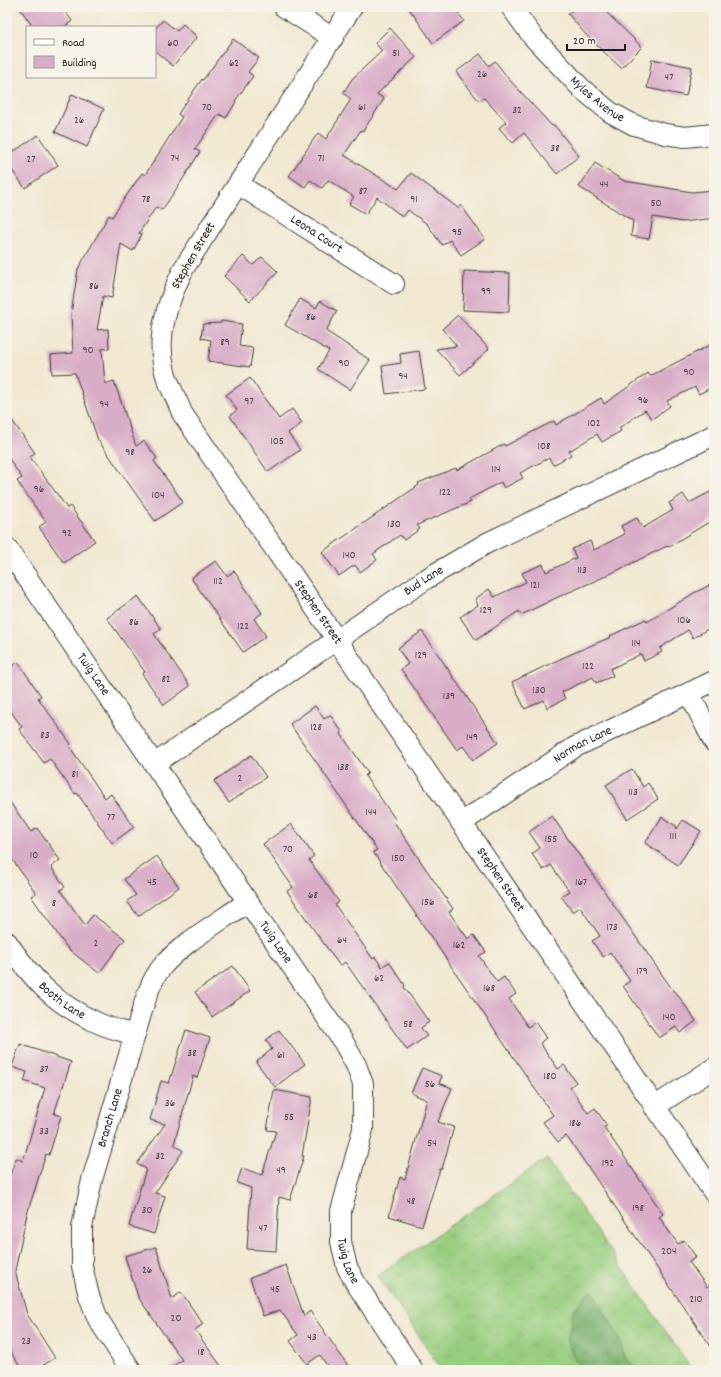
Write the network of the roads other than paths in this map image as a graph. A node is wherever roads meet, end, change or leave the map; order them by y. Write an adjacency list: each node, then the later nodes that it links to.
1 (284, 7): 4 (street)
2 (352, 7): 4 (street, Stephen Street)
3 (511, 7): 5 (street, Myles Avenue)
4 (333, 38): 6 (street, Stephen Street)
5 (714, 134)
6 (238, 184): 7 (street, Leona Court); 10 (street, Stephen Street)
7 (394, 284)
8 (714, 435): 10 (street, Bud Lane)
9 (7, 548): 14 (street, Twig Lane)
10 (337, 640): 14 (street, Bud Lane); 15 (street, Stephen Street)
11 (714, 681): 12 (street, Norman Lane)
12 (689, 693): 13 (street); 15 (street, Norman Lane)
13 (714, 742)
14 (154, 764): 16 (street, Twig Lane)
15 (461, 823): 20 (street, Stephen Street)
16 (247, 902): 18 (street, Branch Lane); 23 (street, Twig Lane)
17 (7, 942): 18 (street, Booth Lane)
18 (134, 1035): 22 (street, Branch Lane)
19 (714, 1068): 20 (street)
20 (654, 1106): 21 (street, Stephen Street)
21 (714, 1193)
22 (131, 1370)
23 (413, 1370)

